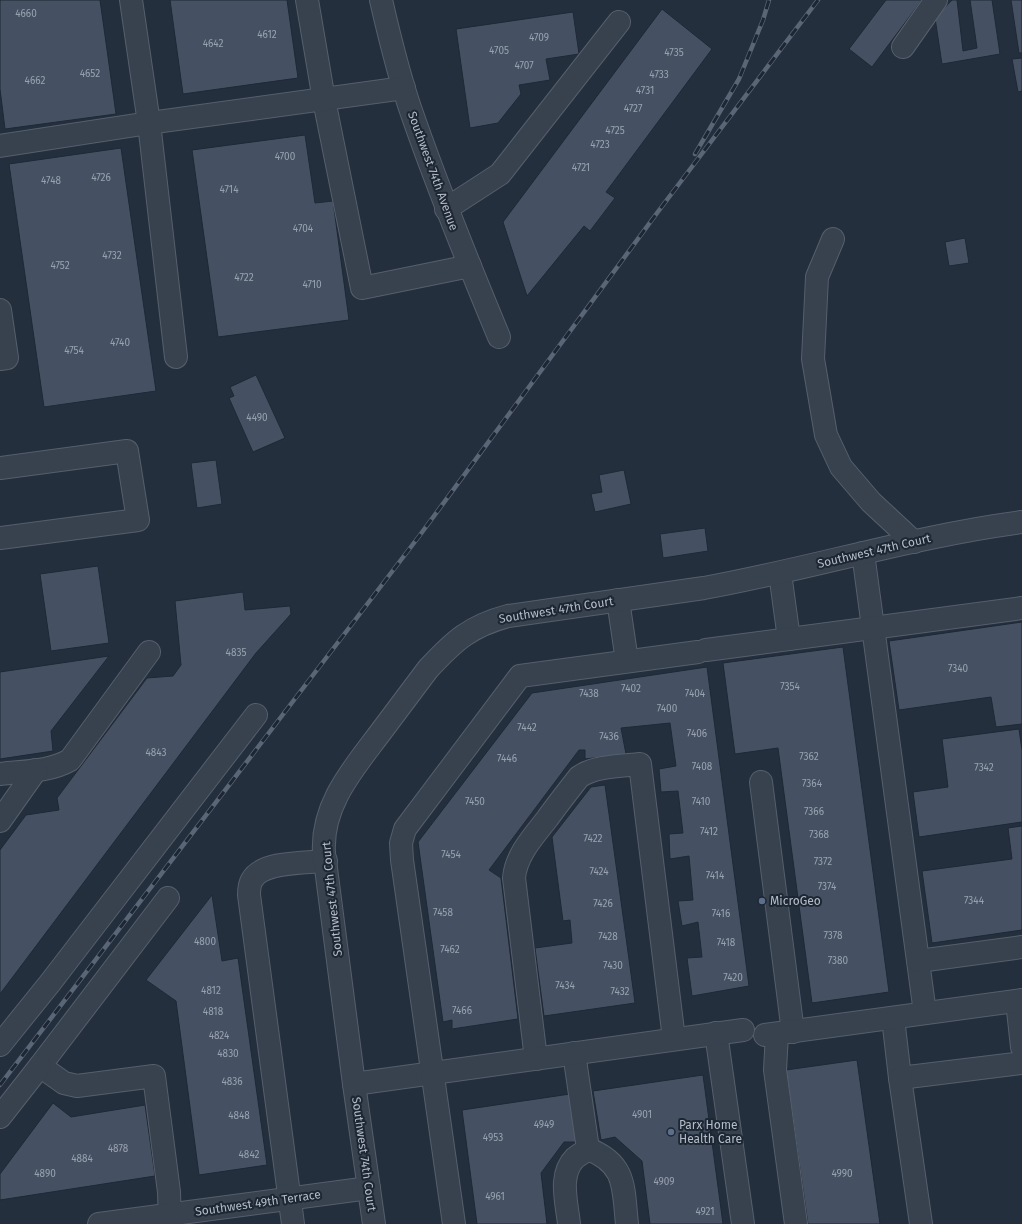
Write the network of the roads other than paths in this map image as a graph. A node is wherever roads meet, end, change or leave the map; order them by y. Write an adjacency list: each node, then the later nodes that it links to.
1 (131, 0): 9 (street)
2 (307, 0): 8 (street)
3 (381, 0): 7 (street, Southwest 74th Avenue)
4 (936, 0): 6 (street)
5 (619, 22): 11 (street)
6 (903, 47)
7 (404, 88): 8 (street); 11 (street, Southwest 74th Avenue)
8 (324, 100): 9 (street); 13 (street)
9 (149, 123): 10 (street); 16 (street)
10 (0, 146)
11 (446, 210): 13 (street, Southwest 74th Avenue)
12 (833, 239): 21 (street)
13 (470, 266): 15 (street, Southwest 74th Avenue)
14 (0, 310): 17 (street)
15 (499, 336)
16 (176, 358)
17 (0, 359)
18 (0, 468): 20 (street)
19 (1022, 522): 21 (street, Southwest 47th Court)
20 (0, 538)
21 (914, 542): 22 (street, Southwest 47th Court)
22 (863, 553): 23 (street, Southwest 47th Court); 26 (street)
23 (780, 573): 24 (street, Southwest 47th Court); 27 (street)
24 (618, 600): 29 (street); 35 (street, Southwest 47th Court)
25 (1022, 608): 26 (street)
26 (873, 627): 27 (street); 38 (street)
27 (789, 638): 29 (street)
28 (149, 652): 31 (street)
29 (627, 662): 52 (street)
30 (256, 715): 46 (street)
31 (36, 770): 32 (street); 34 (street)
32 (0, 774)
33 (761, 782): 44 (street)
34 (0, 821)
35 (326, 861): 54 (street, Southwest 47th Court); 58 (street)
36 (168, 898): 51 (street)
37 (1022, 947): 38 (street)
38 (919, 961): 40 (street)
39 (1019, 1001): 40 (street); 47 (street)
40 (925, 1013): 41 (street)
41 (893, 1018): 44 (street); 53 (street)
42 (743, 1030): 43 (street)
43 (716, 1033): 45 (street); 66 (street)
44 (778, 1034): 67 (street)
45 (674, 1039): 48 (street); 49 (street)
46 (0, 1045)
47 (1022, 1047)
48 (574, 1054): 49 (street); 56 (street)
49 (536, 1059): 52 (street)
50 (1022, 1063): 53 (street)
51 (40, 1066): 55 (street); 59 (street)
52 (432, 1074): 54 (street); 63 (street)
53 (900, 1078): 68 (street)
54 (354, 1084): 57 (street, Southwest 74th Court)
55 (0, 1117)
56 (588, 1149): 64 (street); 65 (street)
57 (369, 1188): 58 (street, Southwest 49th Terrace); 62 (street, Southwest 74th Court)
58 (290, 1199): 59 (street, Southwest 49th Terrace); 61 (street)
59 (170, 1219): 60 (street, Southwest 49th Terrace)
60 (99, 1224)
61 (293, 1224)
62 (374, 1224)
63 (454, 1224)
64 (570, 1224)
65 (627, 1224)
66 (743, 1224)
67 (796, 1224)
68 (921, 1224)

